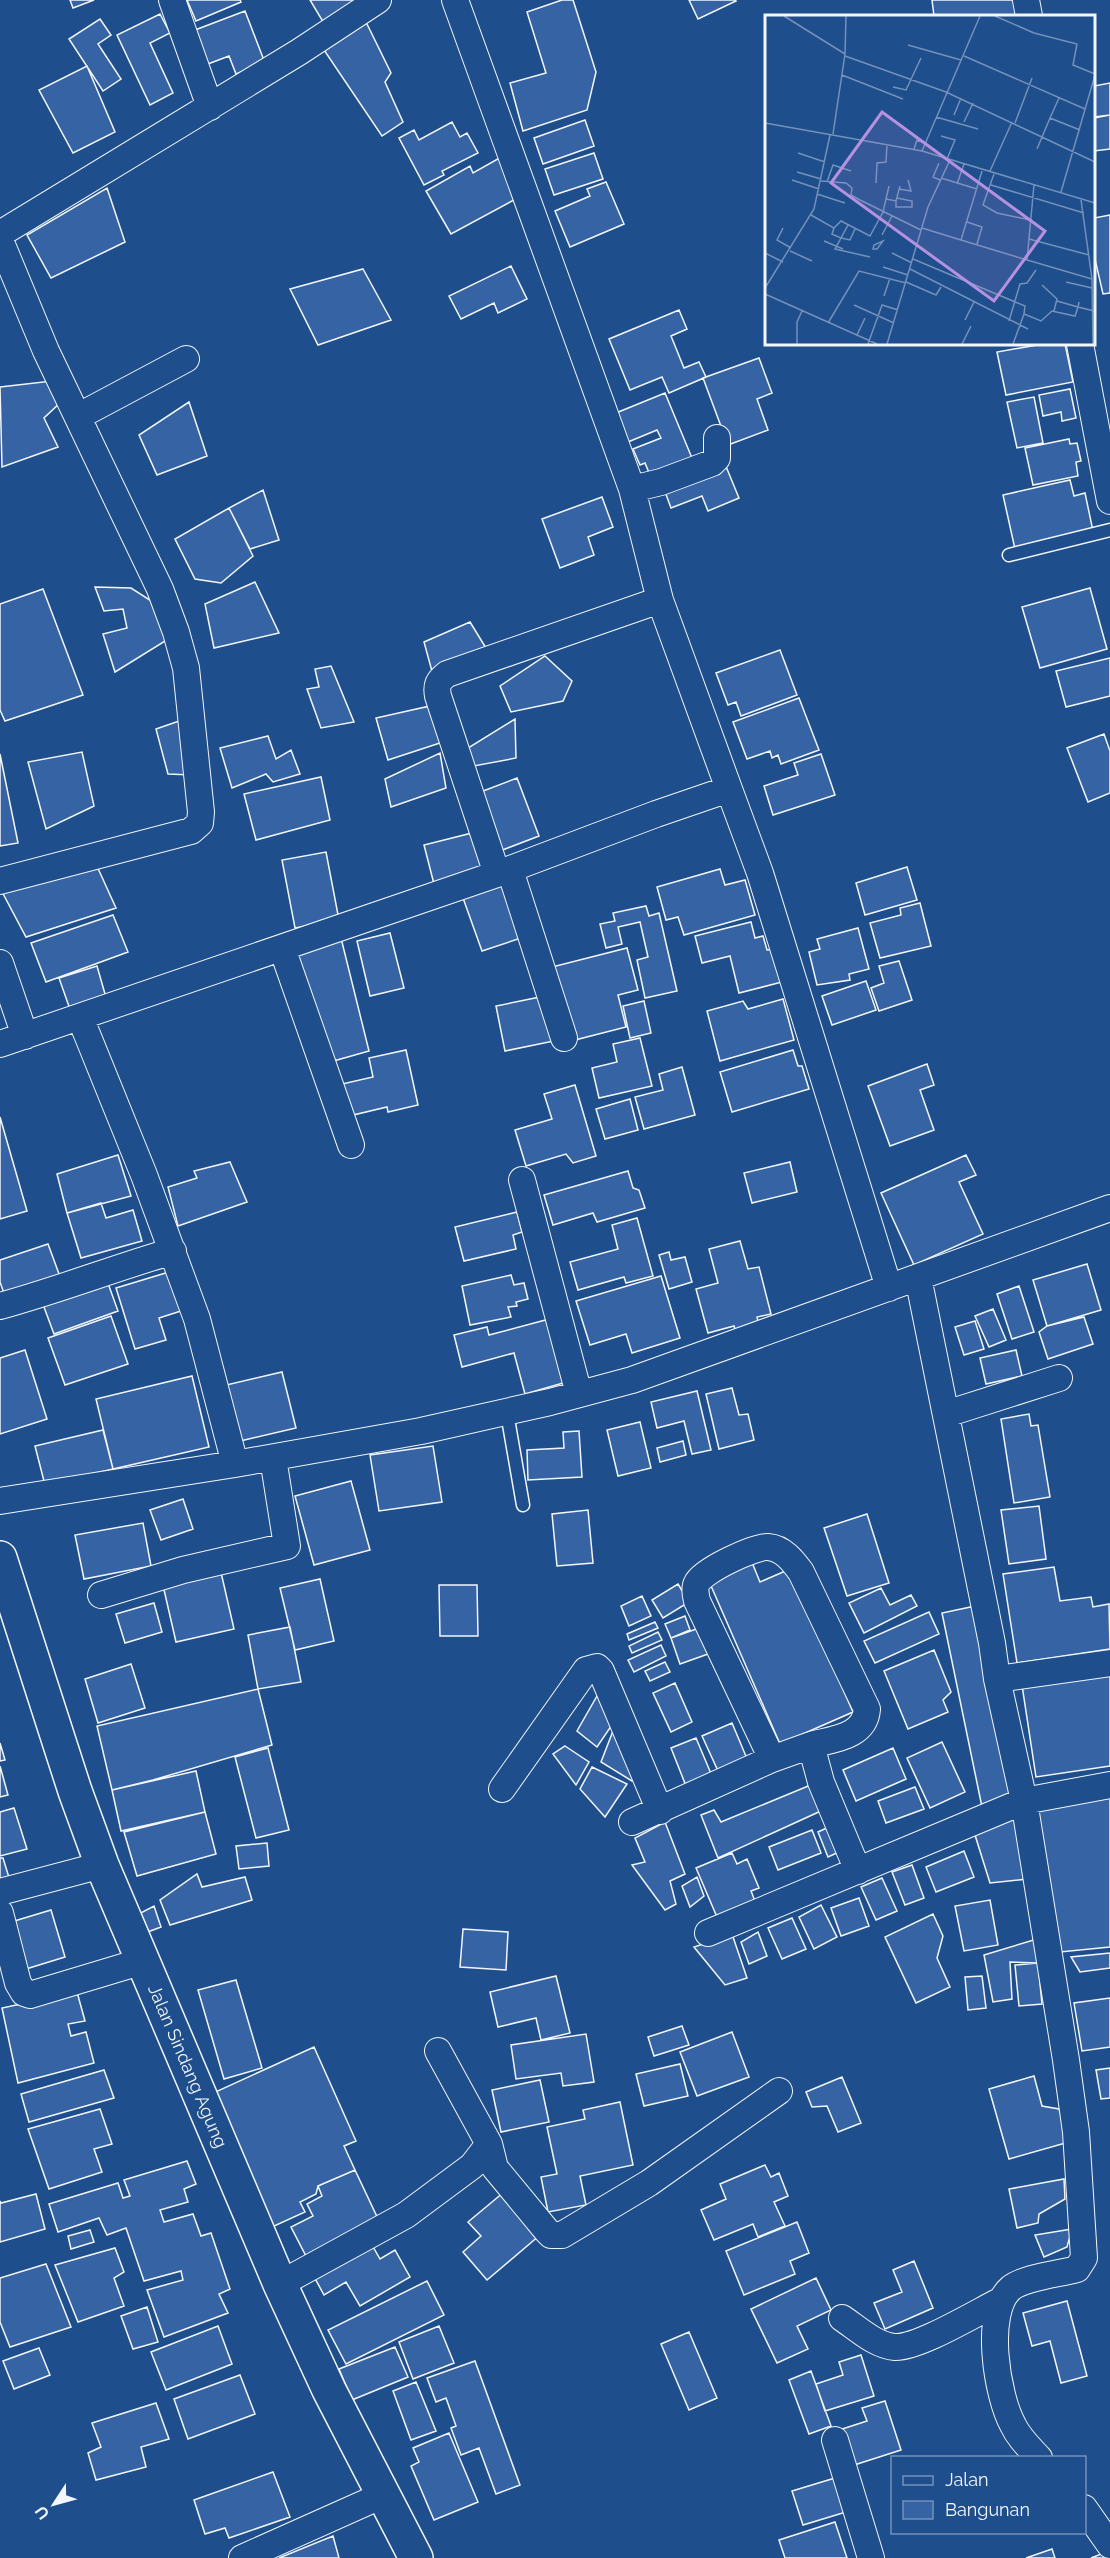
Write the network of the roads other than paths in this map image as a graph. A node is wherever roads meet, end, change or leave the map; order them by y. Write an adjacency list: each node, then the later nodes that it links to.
1 (172, 0): 6 (street)
2 (378, 0): 6 (street)
3 (455, 0): 13 (street)
4 (1026, 0): 5 (street)
5 (1029, 15)
6 (210, 107): 7 (street)
7 (0, 234)
8 (0, 240): 11 (street)
9 (1080, 345): 14 (street)
10 (186, 359): 11 (street)
11 (79, 416): 20 (street)
12 (717, 438): 13 (street)
13 (632, 489): 17 (street)
14 (1110, 501)
15 (1110, 530): 16 (lane)
16 (1009, 555)
17 (660, 600): 18 (street); 19 (street)
18 (729, 789): 19 (street); 32 (street)
19 (504, 872): 21 (street); 25 (street)
20 (0, 881)
21 (282, 948): 23 (street); 27 (street)
22 (0, 963): 24 (street)
23 (81, 1017): 24 (street); 30 (street)
24 (25, 1036): 26 (street)
25 (564, 1038)
26 (0, 1044)
27 (351, 1145)
28 (522, 1180): 35 (street)
29 (1110, 1208): 31 (street)
30 (173, 1251): 33 (street); 39 (street)
31 (918, 1277): 32 (street); 37 (street)
32 (889, 1288): 35 (street)
33 (0, 1306)
34 (1059, 1378): 37 (street)
35 (579, 1394): 36 (street)
36 (507, 1413): 38 (street); 41 (lane)
37 (946, 1414): 45 (street)
38 (273, 1458): 39 (street); 43 (street)
39 (235, 1464): 40 (street)
40 (0, 1501)
41 (523, 1505)
42 (0, 1558): 53 (main road, Jalan Sindang Agung)
43 (101, 1595)
44 (1110, 1663): 45 (street)
45 (997, 1679): 50 (street)
46 (811, 1745): 47 (street); 47 (street); 54 (street)
47 (772, 1759): 51 (street)
48 (1110, 1785): 50 (street)
49 (502, 1789): 51 (street)
50 (1024, 1801): 54 (street); 63 (street)
51 (660, 1812): 52 (street)
52 (632, 1822)
53 (102, 1865): 55 (street); 58 (main road, Jalan Sindang Agung)
54 (858, 1871): 57 (street)
55 (0, 1893)
56 (0, 1913): 58 (street)
57 (708, 1933)
58 (143, 1961): 62 (main road, Jalan Sindang Agung)
59 (438, 2050): 61 (street)
60 (779, 2091): 61 (street)
61 (489, 2144): 62 (street)
62 (280, 2284): 67 (main road, Jalan Sindang Agung)
63 (1002, 2300): 64 (street); 66 (street)
64 (842, 2318)
65 (836, 2440): 72 (street)
66 (1038, 2456)
67 (383, 2495): 70 (street); 71 (main road, Jalan Sindang Agung)
68 (1086, 2511): 69 (street)
69 (1110, 2545)
70 (242, 2558)
71 (416, 2558)
72 (871, 2558)

